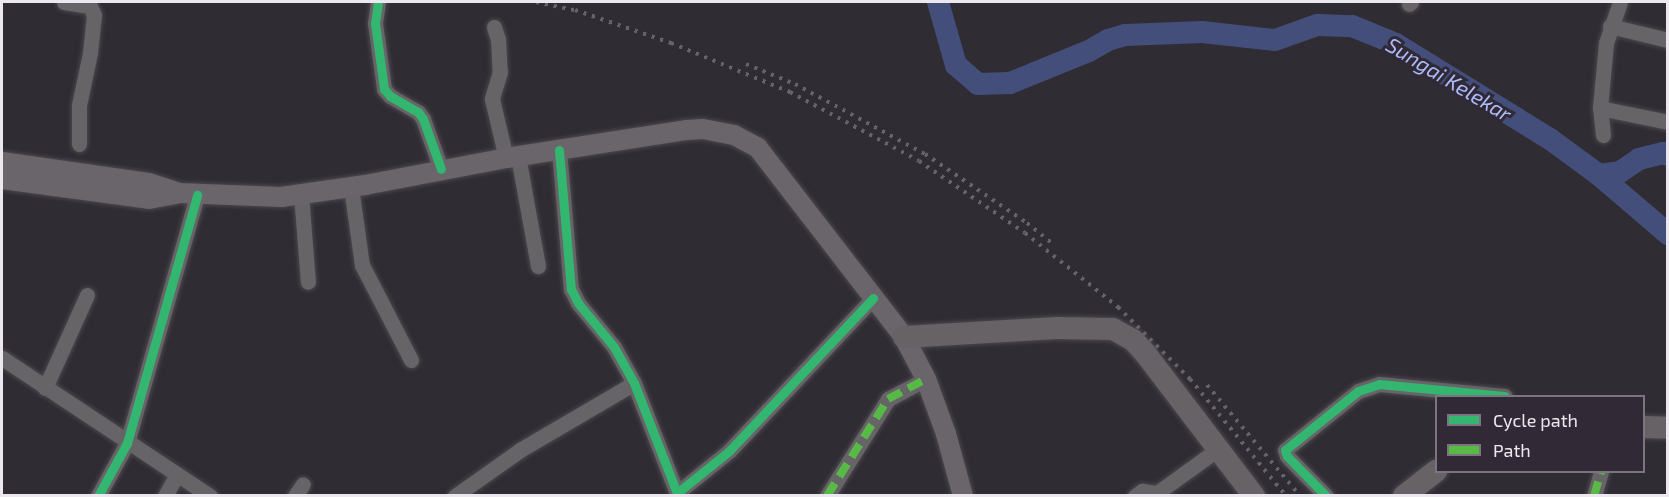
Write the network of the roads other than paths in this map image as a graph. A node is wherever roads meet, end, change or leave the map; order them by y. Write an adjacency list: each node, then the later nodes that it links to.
1 (64, 2): 10 (street)
2 (378, 2): 14 (street)
3 (1620, 2): 4 (street)
4 (1610, 26): 6 (street); 7 (street)
5 (494, 27): 12 (street)
6 (1668, 40)
7 (1600, 108): 8 (street); 9 (street)
8 (1668, 123)
9 (1603, 135)
10 (79, 144)
11 (559, 150): 12 (main road); 22 (main road); 27 (street)
12 (512, 157): 14 (main road); 19 (street)
13 (2, 162): 17 (main road)
14 (441, 168): 16 (main road)
15 (2, 179): 17 (main road)
16 (351, 186): 18 (main road); 25 (street)
17 (188, 194): 18 (main road); 32 (street)
18 (302, 194): 20 (street)
19 (538, 266)
20 (308, 282)
21 (87, 295): 28 (street)
22 (873, 298): 23 (main road); 37 (street)
23 (904, 338): 26 (main road); 33 (highway)
24 (2, 358): 28 (street)
25 (411, 360)
26 (926, 379): 42 (street); 43 (main road)
27 (634, 383): 37 (street); 41 (street)
28 (45, 388): 32 (street)
29 (1494, 395): 46 (street)
30 (1645, 428): 31 (highway)
31 (1668, 428)
32 (127, 443): 36 (street); 38 (street)
33 (1218, 448): 44 (street); 45 (highway)
34 (1435, 472): 47 (highway)
35 (1600, 473): 48 (street)
36 (177, 474): 39 (street); 40 (street)
37 (677, 494)
38 (98, 495)
39 (165, 495)
40 (210, 495)
41 (455, 495)
42 (827, 495)
43 (963, 495)
44 (1135, 495)
45 (1254, 495)
46 (1326, 495)
47 (1404, 495)
48 (1594, 495)

